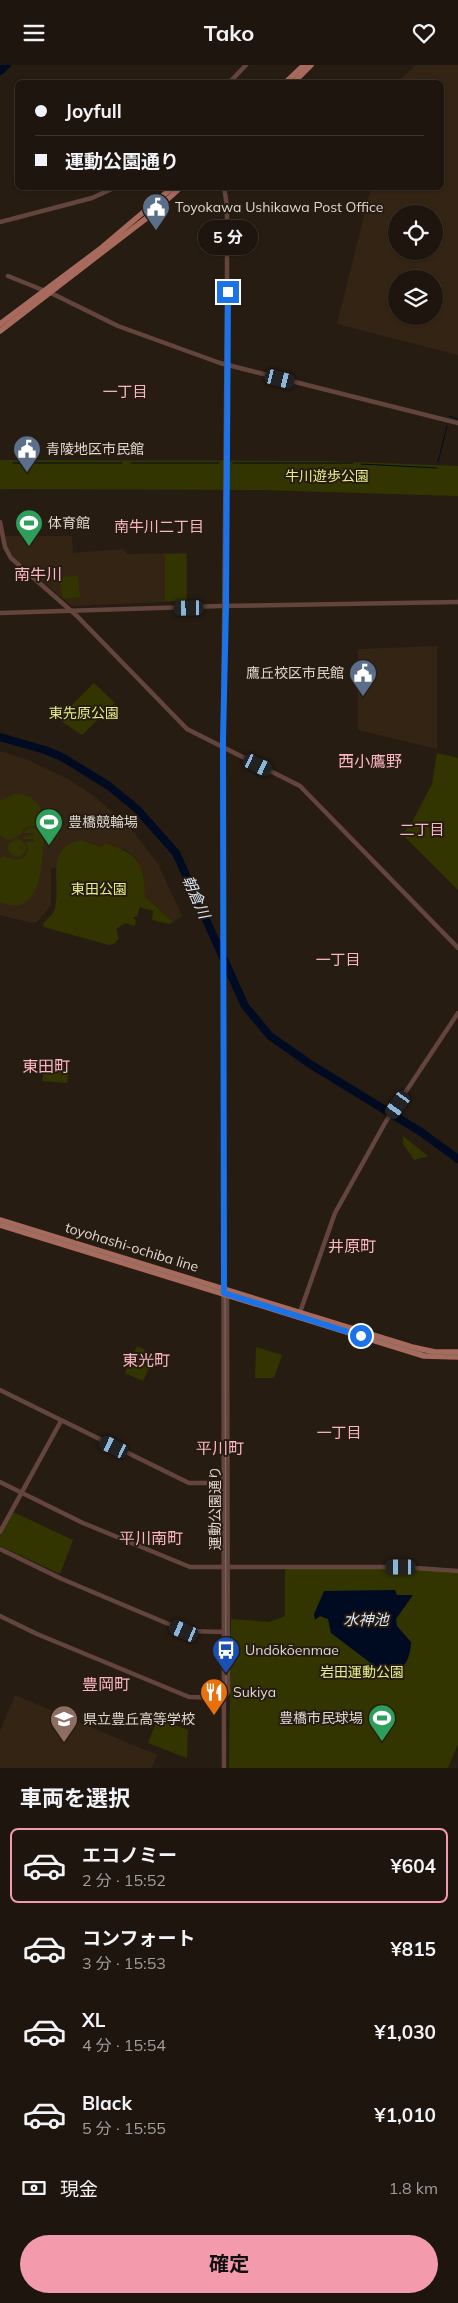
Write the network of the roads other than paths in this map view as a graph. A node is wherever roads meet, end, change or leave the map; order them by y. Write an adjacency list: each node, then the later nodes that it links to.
1 (246, 65): 4 (street)
2 (304, 65): 5 (main road)
3 (311, 65): 6 (main road)
4 (232, 80)
5 (289, 80)
6 (296, 80)
7 (109, 190): 11 (street)
8 (169, 190): 13 (main road)
9 (178, 190): 13 (main road)
10 (224, 190): 16 (street, 運動公園通り)
11 (0, 222)
12 (8, 276): 13 (street)
13 (48, 292): 14 (main road); 15 (main road); 16 (street)
14 (0, 324)
15 (0, 331)
16 (226, 365): 17 (street); 20 (street, 運動公園通り)
17 (458, 423)
18 (0, 522): 21 (street)
19 (458, 602): 20 (street)
20 (226, 606): 21 (street); 23 (street, 運動公園通り)
21 (71, 611): 22 (street); 23 (street)
22 (0, 613)
23 (223, 747): 24 (street); 28 (street, 運動公園通り)
24 (458, 948)
25 (458, 1013): 29 (street)
26 (0, 1220): 28 (main road, toyohashi-ochiba line)
27 (0, 1225): 28 (main road, toyohashi-ochiba line)
28 (225, 1292): 29 (main road, toyohashi-ochiba line); 35 (street, 運動公園通り); 39 (street, 運動公園通り)
29 (299, 1315): 30 (main road, toyohashi-ochiba line); 31 (main road, toyohashi-ochiba line)
30 (458, 1352)
31 (458, 1357)
32 (0, 1390): 33 (street)
33 (61, 1421): 35 (street); 36 (street)
34 (0, 1482): 36 (street)
35 (223, 1483): 39 (street, 運動公園通り)
36 (22, 1493): 37 (street); 39 (street)
37 (0, 1532)
38 (0, 1549): 42 (street)
39 (225, 1567): 40 (street); 42 (street, 運動公園通り)
40 (458, 1571)
41 (0, 1616): 43 (street)
42 (225, 1632): 43 (street, 運動公園通り)
43 (224, 1698): 44 (street, 運動公園通り)
44 (224, 1768)

